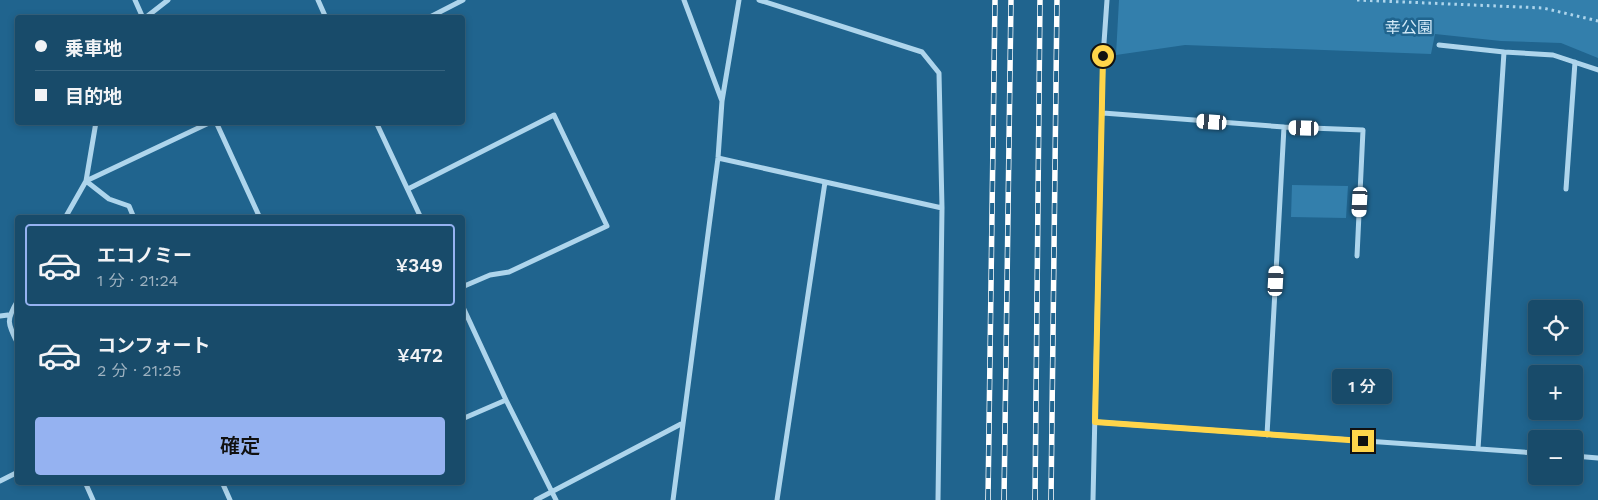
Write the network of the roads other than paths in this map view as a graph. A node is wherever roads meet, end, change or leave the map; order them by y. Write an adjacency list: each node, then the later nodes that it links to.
1 (135, 0): 9 (street)
2 (168, 0): 10 (street)
3 (318, 0): 11 (street)
4 (463, 0): 12 (street)
5 (684, 0): 17 (street)
6 (739, 0): 17 (street)
7 (759, 0): 29 (street)
8 (1107, 0): 18 (street)
9 (142, 15)
10 (148, 15)
11 (325, 15)
12 (434, 15)
13 (1439, 45): 14 (street)
14 (1504, 52): 15 (street); 46 (street)
15 (1575, 62): 16 (street); 28 (street)
16 (1598, 70)
17 (722, 101): 24 (street)
18 (1103, 114): 23 (street); 43 (street)
19 (95, 125): 25 (street)
20 (205, 125): 25 (street)
21 (217, 125): 32 (street)
22 (377, 125): 27 (street)
23 (1284, 127): 34 (street); 45 (street)
24 (718, 158): 26 (street); 44 (street)
25 (86, 181): 30 (street); 31 (street)
26 (825, 182): 29 (street); 60 (street)
27 (408, 189): 33 (street); 35 (street)
28 (1566, 189)
29 (942, 208): 61 (street)
30 (67, 215)
31 (133, 215)
32 (259, 215)
33 (421, 215)
34 (1357, 256)
35 (465, 286)
36 (15, 304): 38 (street)
37 (465, 311): 41 (street)
38 (8, 315): 39 (street); 40 (street)
39 (0, 316)
40 (15, 338)
41 (506, 400): 42 (street); 54 (street)
42 (465, 419)
43 (1095, 422): 45 (street); 62 (street)
44 (681, 424): 54 (street); 59 (street)
45 (1267, 435): 46 (street)
46 (1478, 449): 47 (street)
47 (1528, 452)
48 (1583, 457): 49 (street)
49 (1598, 458)
50 (15, 474): 51 (street)
51 (0, 481)
52 (86, 485): 55 (street)
53 (223, 485): 56 (street)
54 (552, 493): 57 (street); 58 (street)
55 (93, 500)
56 (230, 500)
57 (536, 500)
58 (556, 500)
59 (673, 500)
60 (777, 500)
61 (938, 500)
62 (1093, 500)

